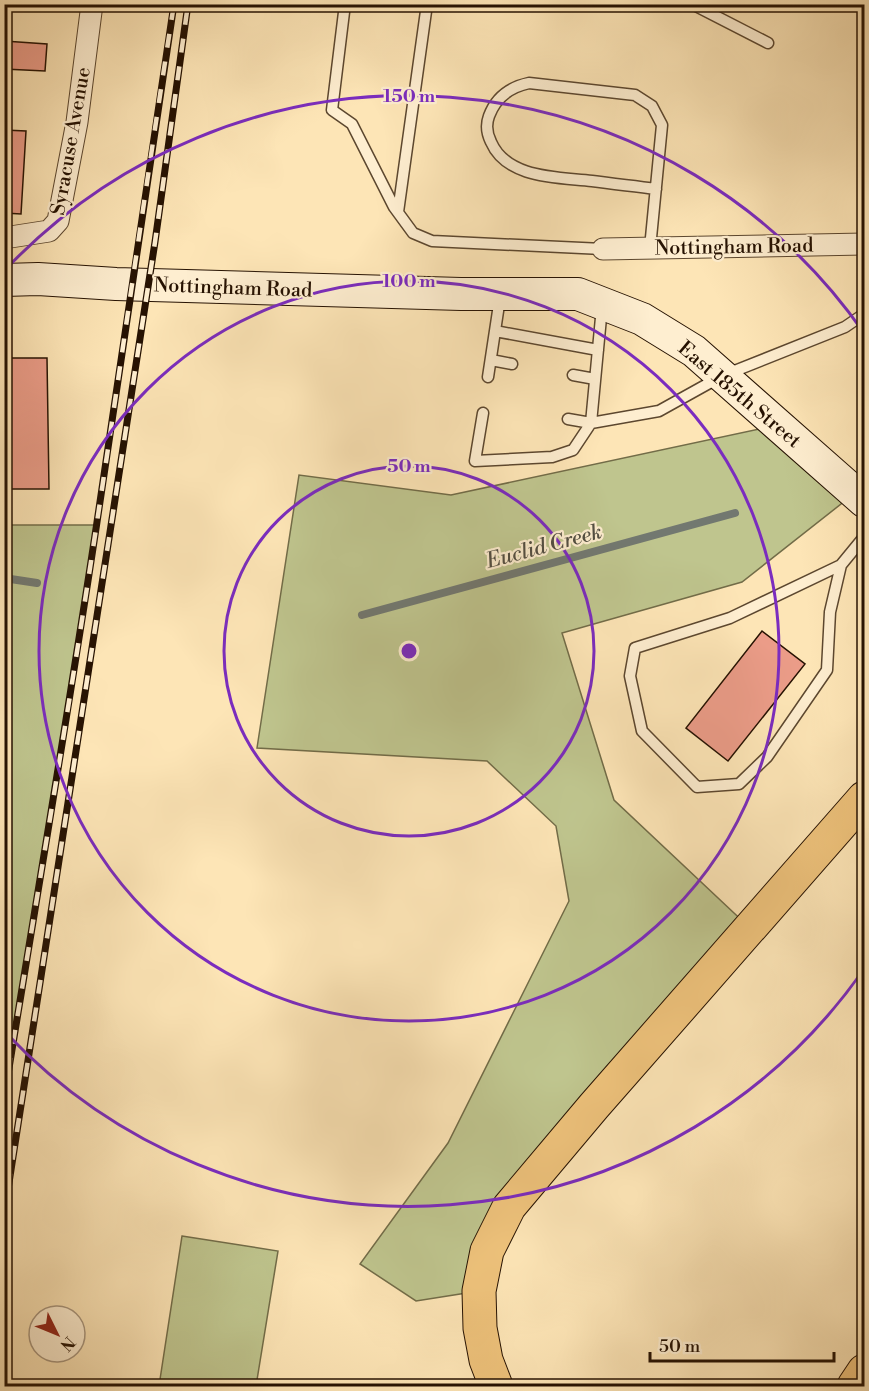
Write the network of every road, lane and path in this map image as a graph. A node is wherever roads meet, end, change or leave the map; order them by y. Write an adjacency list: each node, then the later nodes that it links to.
1 (92, 4): 8 (street, Syracuse Avenue)
2 (345, 4): 7 (lane)
3 (427, 4): 7 (lane)
4 (692, 4): 5 (lane)
5 (768, 44)
6 (656, 189): 6 (lane); 10 (lane)
7 (398, 213): 11 (lane)
8 (4, 238)
9 (864, 244): 10 (street, Nottingham Road)
10 (650, 248): 11 (street, Nottingham Road)
11 (603, 249)
12 (4, 280): 13 (street, Nottingham Road)
13 (461, 294): 14 (street, East 185th Street)
14 (500, 295): 15 (street, East 185th Street); 17 (lane)
15 (602, 303): 18 (lane); 22 (street, East 185th Street)
16 (864, 314): 22 (lane)
17 (495, 331): 18 (lane); 19 (lane)
18 (598, 350): 24 (lane)
19 (491, 360): 20 (lane); 23 (lane)
20 (512, 364)
21 (573, 375): 24 (lane)
22 (722, 376): 27 (lane); 28 (street, East 185th Street)
23 (488, 377)
24 (595, 379): 27 (lane)
25 (483, 413): 27 (lane)
26 (568, 419): 27 (lane)
27 (591, 423)
28 (861, 492)
29 (864, 537): 30 (lane)
30 (841, 565): 30 (lane)
31 (864, 798): 33 (highway)
32 (864, 814): 33 (highway)
33 (831, 837): 35 (highway)
34 (864, 1371): 36 (highway)
35 (496, 1386)
36 (854, 1386)

